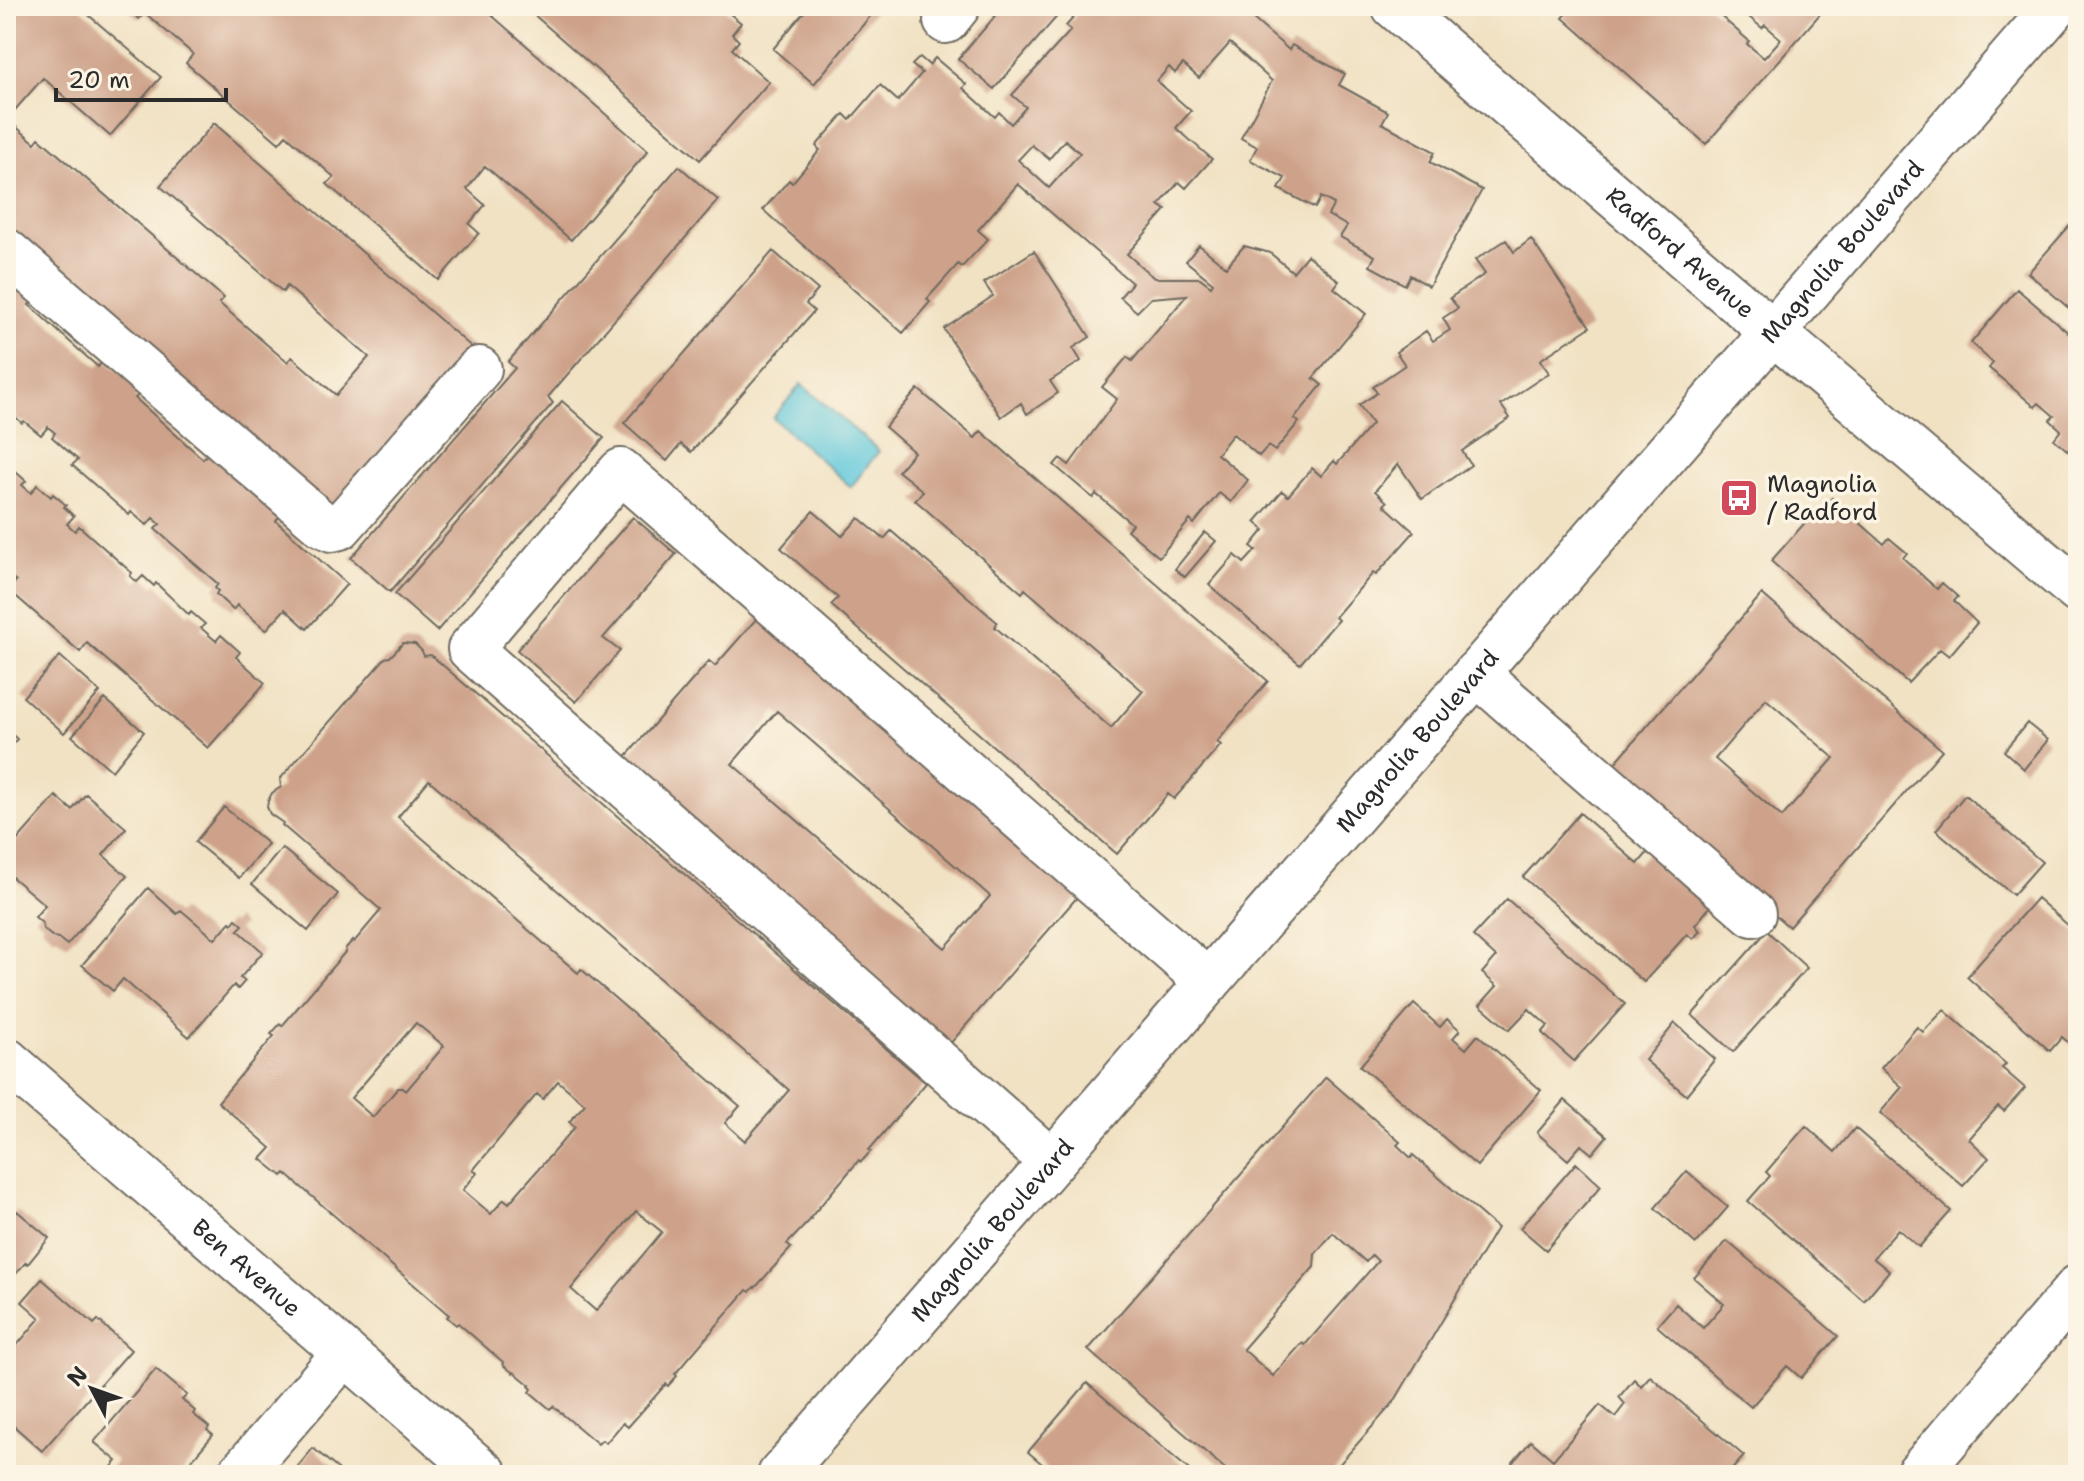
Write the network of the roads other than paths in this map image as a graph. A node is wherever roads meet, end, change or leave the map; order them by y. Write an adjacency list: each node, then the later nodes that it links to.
1 (1394, 6): 4 (main road, Radford Avenue)
2 (2056, 6): 4 (main road, Magnolia Boulevard)
3 (6, 251): 5 (main road)
4 (1772, 332): 6 (main road, Radford Avenue); 7 (main road, Magnolia Boulevard)
5 (479, 369)
6 (2078, 591)
7 (1476, 673): 8 (main road); 9 (main road, Magnolia Boulevard)
8 (1753, 914)
9 (1208, 982): 11 (main road, Magnolia Boulevard); 11 (main road)
10 (6, 1060): 13 (main road, Ben Avenue)
11 (1052, 1162): 16 (main road, Magnolia Boulevard)
12 (2078, 1287): 17 (main road)
13 (345, 1353): 14 (main road); 15 (main road, Ben Avenue)
14 (239, 1475)
15 (486, 1475)
16 (780, 1475)
17 (1917, 1475)

